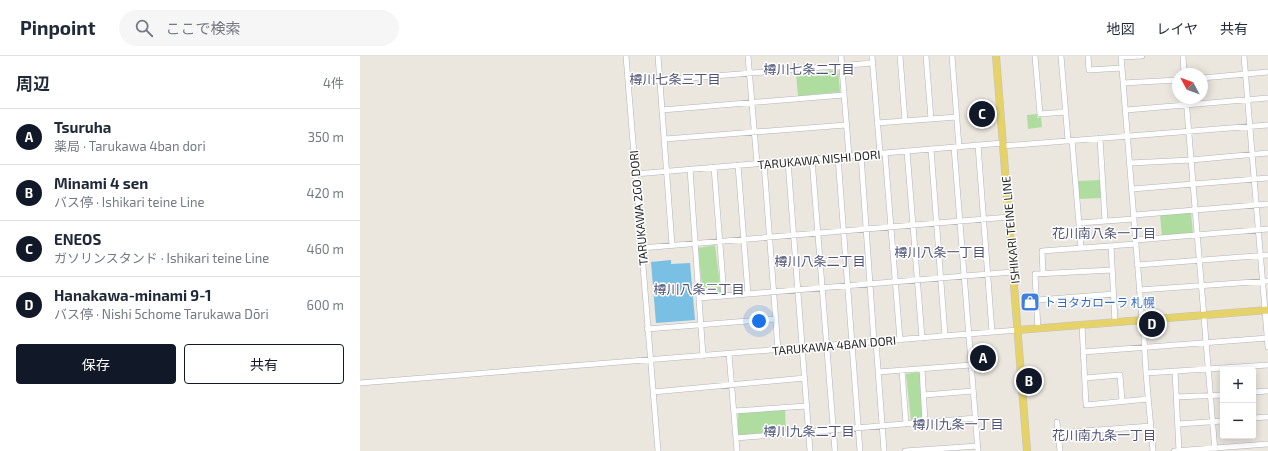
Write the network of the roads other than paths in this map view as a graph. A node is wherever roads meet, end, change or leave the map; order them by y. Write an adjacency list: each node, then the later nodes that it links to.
1 (626, 56): 28 (street, TARUKAWA 2GO DORI)
2 (658, 56): 25 (street)
3 (748, 56): 22 (street)
4 (841, 56): 18 (street)
5 (872, 56): 17 (street)
6 (900, 56): 39 (street)
7 (926, 56): 38 (street)
8 (952, 56): 37 (street)
9 (996, 56): 50 (main road, ISHIKARI TEINE LINE)
10 (1035, 56): 36 (street)
11 (1061, 56): 36 (street)
12 (1088, 56): 19 (street)
13 (1142, 56): 16 (street)
14 (1183, 56): 20 (street)
15 (1244, 56): 23 (street)
16 (1121, 57): 19 (street)
17 (873, 63): 18 (street); 40 (street)
18 (842, 66): 22 (street); 29 (street)
19 (1122, 68): 27 (street)
20 (1184, 68)
21 (1268, 72): 23 (street)
22 (749, 73): 25 (street); 32 (street)
23 (1246, 74): 24 (street); 31 (street)
24 (1208, 77)
25 (659, 80): 28 (street); 34 (street)
26 (1172, 80): 27 (street)
27 (1124, 82): 35 (street)
28 (628, 83): 71 (street, TARUKAWA 2GO DORI)
29 (844, 95): 32 (street); 41 (street)
30 (1268, 98): 31 (street)
31 (1248, 100): 33 (street); 43 (street)
32 (752, 103): 34 (street); 45 (street)
33 (1186, 105): 35 (street); 44 (street)
34 (662, 110): 48 (street)
35 (1126, 110): 46 (street)
36 (1066, 112): 49 (street)
37 (957, 117): 38 (street); 52 (street)
38 (931, 119): 39 (street)
39 (905, 121): 40 (street)
40 (877, 123): 55 (street)
41 (846, 125): 45 (street); 59 (street)
42 (1268, 125): 43 (street, TARUKAWA NISHI DORI)
43 (1250, 126): 44 (street, TARUKAWA NISHI DORI); 57 (street)
44 (1188, 131): 46 (street, TARUKAWA NISHI DORI); 62 (street)
45 (754, 132): 48 (street); 66 (street)
46 (1128, 136): 47 (street, TARUKAWA NISHI DORI); 64 (street)
47 (1100, 138): 49 (street, TARUKAWA NISHI DORI); 83 (street)
48 (665, 139): 70 (street)
49 (1070, 140): 50 (street, TARUKAWA NISHI DORI); 85 (street)
50 (1003, 144): 51 (street, TARUKAWA NISHI DORI); 79 (main road, ISHIKARI TEINE LINE)
51 (978, 145): 52 (street, TARUKAWA NISHI DORI); 81 (street)
52 (957, 147): 53 (street, TARUKAWA NISHI DORI); 82 (street)
53 (931, 149): 54 (street, TARUKAWA NISHI DORI); 84 (street)
54 (908, 151): 55 (street, TARUKAWA NISHI DORI); 86 (street)
55 (882, 153): 58 (street, TARUKAWA NISHI DORI); 87 (street)
56 (1268, 153): 57 (street)
57 (1252, 154): 62 (street); 73 (street)
58 (861, 155): 59 (street, TARUKAWA NISHI DORI); 88 (street)
59 (849, 156): 60 (street, TARUKAWA NISHI DORI)
60 (838, 157): 61 (street, TARUKAWA NISHI DORI); 90 (street)
61 (812, 159): 63 (street, TARUKAWA NISHI DORI); 92 (street)
62 (1191, 160): 64 (street); 74 (street)
63 (788, 161): 65 (street, TARUKAWA NISHI DORI); 93 (street)
64 (1130, 162): 75 (street)
65 (764, 163): 66 (street, TARUKAWA NISHI DORI); 94 (street)
66 (757, 164): 67 (street, TARUKAWA NISHI DORI)
67 (738, 165): 68 (street, TARUKAWA NISHI DORI); 96 (street)
68 (714, 167): 69 (street, TARUKAWA NISHI DORI); 97 (street)
69 (690, 169): 70 (street, TARUKAWA NISHI DORI); 99 (street)
70 (668, 171): 71 (street, TARUKAWA NISHI DORI); 100 (street)
71 (635, 174): 102 (street, TARUKAWA 2GO DORI)
72 (1268, 178): 73 (street)
73 (1254, 179): 74 (street); 77 (street)
74 (1193, 185): 75 (street); 78 (street)
75 (1132, 189): 80 (street)
76 (1268, 204): 77 (street)
77 (1256, 206): 78 (street); 91 (street)
78 (1195, 210): 80 (street); 95 (street)
79 (1009, 217): 81 (street); 109 (main road, ISHIKARI TEINE LINE)
80 (1134, 217): 83 (street); 98 (street)
81 (983, 219): 82 (street); 110 (street)
82 (959, 221): 84 (street); 112 (street)
83 (1106, 221): 85 (street)
84 (936, 223): 86 (street); 113 (street)
85 (1079, 223): 103 (street)
86 (913, 224): 87 (street); 114 (street)
87 (890, 226): 88 (street); 115 (street)
88 (867, 228): 90 (street); 117 (street)
89 (1268, 229): 91 (street)
90 (843, 230): 92 (street); 118 (street)
91 (1258, 230): 95 (street); 105 (street)
92 (817, 232): 93 (street); 120 (street)
93 (794, 234): 94 (street); 121 (street)
94 (769, 236): 96 (street); 123 (street)
95 (1197, 237): 98 (street); 106 (street)
96 (743, 238): 97 (street); 124 (street)
97 (719, 240): 99 (street); 126 (street)
98 (1136, 242): 101 (street); 107 (street)
99 (695, 243): 100 (street); 127 (street)
100 (672, 245): 102 (street)
101 (1110, 246): 103 (street); 108 (street)
102 (641, 248): 137 (street, TARUKAWA 2GO DORI)
103 (1081, 248): 111 (street)
104 (1268, 255): 105 (street)
105 (1261, 256): 106 (street); 116 (street)
106 (1199, 261): 107 (street); 119 (street)
107 (1138, 265): 122 (street)
108 (1112, 270): 111 (street); 125 (street)
109 (1013, 272): 110 (street); 138 (main road, ISHIKARI TEINE LINE)
110 (987, 274): 112 (street); 139 (street)
111 (1043, 274): 128 (street)
112 (964, 276): 113 (street); 140 (street)
113 (941, 278): 114 (street); 141 (street)
114 (917, 280): 115 (street); 142 (street)
115 (895, 282): 117 (street); 144 (street)
116 (1265, 282): 119 (street); 129 (street)
117 (871, 284): 118 (street); 145 (street)
118 (848, 286): 120 (street); 147 (street)
119 (1201, 287): 122 (street); 130 (street)
120 (822, 288): 121 (street); 148 (street)
121 (798, 290): 123 (street); 151 (street)
122 (1139, 290): 132 (street)
123 (773, 292): 124 (street); 131 (street)
124 (748, 294): 126 (street)
125 (1114, 294): 128 (street); 133 (street)
126 (724, 296): 127 (street)
127 (698, 298): 134 (street)
128 (1037, 300): 136 (street)
129 (1267, 310): 130 (main road); 143 (street)
130 (1204, 316): 132 (main road); 146 (street)
131 (775, 319): 134 (street); 152 (street)
132 (1142, 320): 133 (main road); 149 (street)
133 (1115, 322): 135 (main road)
134 (700, 325): 137 (street); 155 (street)
135 (1082, 325): 136 (main road); 153 (street)
136 (1038, 328): 138 (main road)
137 (647, 329): 156 (street, TARUKAWA 2GO DORI)
138 (1018, 330): 139 (street, TARUKAWA 4BAN DORI); 207 (main road, ISHIKARI TEINE LINE)
139 (992, 332): 140 (street, TARUKAWA 4BAN DORI)
140 (969, 334): 141 (street, TARUKAWA 4BAN DORI); 157 (street)
141 (945, 336): 142 (street, TARUKAWA 4BAN DORI)
142 (922, 338): 144 (street, TARUKAWA 4BAN DORI)
143 (1268, 338): 146 (street); 150 (street)
144 (900, 340): 145 (street, TARUKAWA 4BAN DORI)
145 (875, 342): 147 (street, TARUKAWA 4BAN DORI); 163 (street)
146 (1206, 343): 149 (street); 160 (street)
147 (852, 344): 148 (street, TARUKAWA 4BAN DORI); 192 (street)
148 (826, 346): 151 (street, TARUKAWA 4BAN DORI); 193 (street)
149 (1145, 347): 153 (street); 164 (street)
150 (1268, 347)
151 (803, 348): 152 (street, TARUKAWA 4BAN DORI); 165 (street)
152 (778, 350): 154 (street, TARUKAWA 4BAN DORI)
153 (1083, 352): 166 (street)
154 (729, 354): 155 (street, TARUKAWA 4BAN DORI); 168 (street)
155 (703, 356): 156 (street, TARUKAWA 4BAN DORI)
156 (650, 360): 167 (street, TARUKAWA 4BAN DORI); 171 (street, TARUKAWA 2GO DORI)
157 (971, 364): 159 (street); 169 (street)
158 (1268, 365): 160 (street)
159 (922, 369): 161 (street); 173 (street)
160 (1208, 369): 162 (street); 175 (street)
161 (902, 370): 163 (street); 188 (street)
162 (1175, 371): 164 (street); 176 (street)
163 (878, 372): 190 (street)
164 (1146, 373): 177 (street)
165 (805, 378): 168 (street); 179 (street)
166 (1084, 378): 178 (street); 178 (street)
167 (360, 383)
168 (732, 384): 171 (street); 180 (street)
169 (973, 391): 173 (street); 182 (street)
170 (1268, 391): 172 (street)
171 (653, 392): 200 (street, TARUKAWA 2GO DORI)
172 (1256, 392)
173 (924, 395): 186 (street)
174 (1220, 395): 175 (street)
175 (1210, 396): 176 (street); 185 (street)
176 (1176, 397): 189 (street)
177 (1148, 399): 178 (street); 191 (street)
178 (1122, 401)
179 (807, 406): 180 (street); 194 (street)
180 (734, 411): 196 (street)
181 (1268, 417): 183 (street)
182 (976, 418): 186 (street); 198 (street)
183 (1256, 418)
184 (1220, 420): 185 (street)
185 (1212, 421): 189 (street); 199 (street)
186 (926, 422): 188 (street)
187 (1057, 422): 195 (street)
188 (906, 424): 190 (street)
189 (1178, 424): 211 (street)
190 (882, 425): 192 (street); 205 (street)
191 (1151, 426): 195 (street); 209 (street)
192 (858, 428): 193 (street); 204 (street)
193 (833, 430): 194 (street); 203 (street)
194 (809, 432): 196 (street); 202 (street)
195 (1058, 433): 208 (street)
196 (736, 438): 201 (street)
197 (1268, 444): 199 (street)
198 (978, 448): 206 (street)
199 (1215, 450): 211 (street)
200 (658, 451)
201 (737, 451)
202 (810, 451)
203 (835, 451)
204 (860, 451)
205 (884, 451)
206 (905, 451)
207 (1027, 451)
208 (1060, 451)
209 (1153, 451)
210 (1174, 451): 211 (street)
211 (1179, 451)

